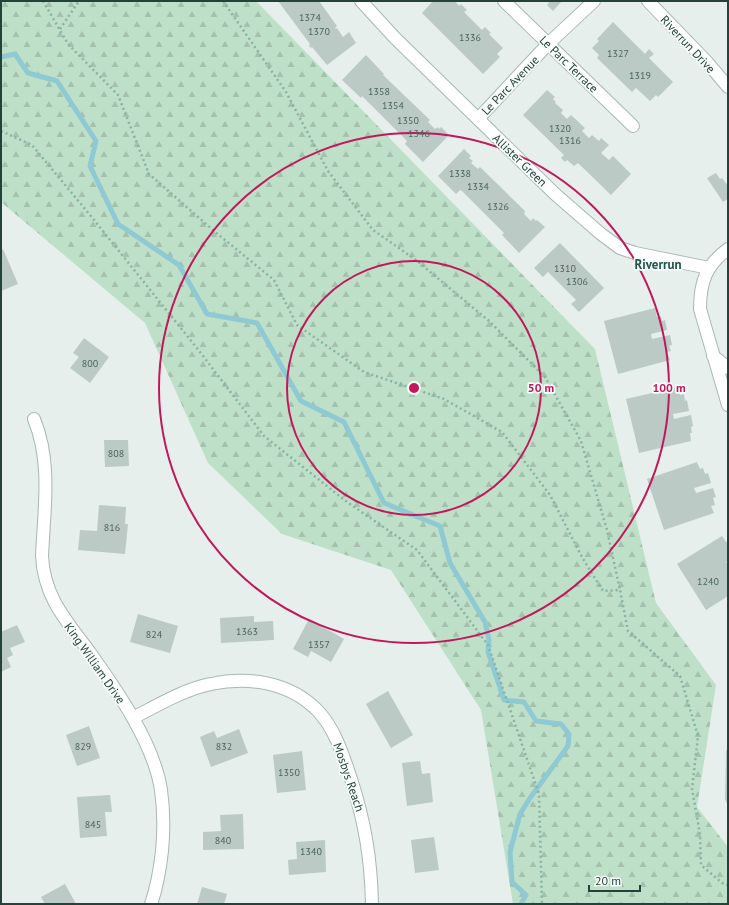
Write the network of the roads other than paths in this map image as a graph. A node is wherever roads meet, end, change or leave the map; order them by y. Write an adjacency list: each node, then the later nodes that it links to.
1 (360, 1): 7 (street, Allister Green)
2 (504, 1): 5 (street, Le Parc Terrace)
3 (594, 1): 5 (street, Le Parc Avenue)
4 (648, 1): 6 (street, Riverrun Drive)
5 (548, 44): 7 (street, Le Parc Avenue); 8 (street, Le Parc Terrace)
6 (728, 87)
7 (478, 119): 10 (street, Allister Green)
8 (633, 126)
9 (728, 249): 10 (street)
10 (709, 268): 11 (street)
11 (714, 356): 12 (street); 13 (street)
12 (728, 368)
13 (728, 405)
14 (34, 419): 15 (street, King William Drive)
15 (133, 718): 16 (street, King William Drive); 17 (street, Mosbys Reach)
16 (151, 904)
17 (372, 904)

